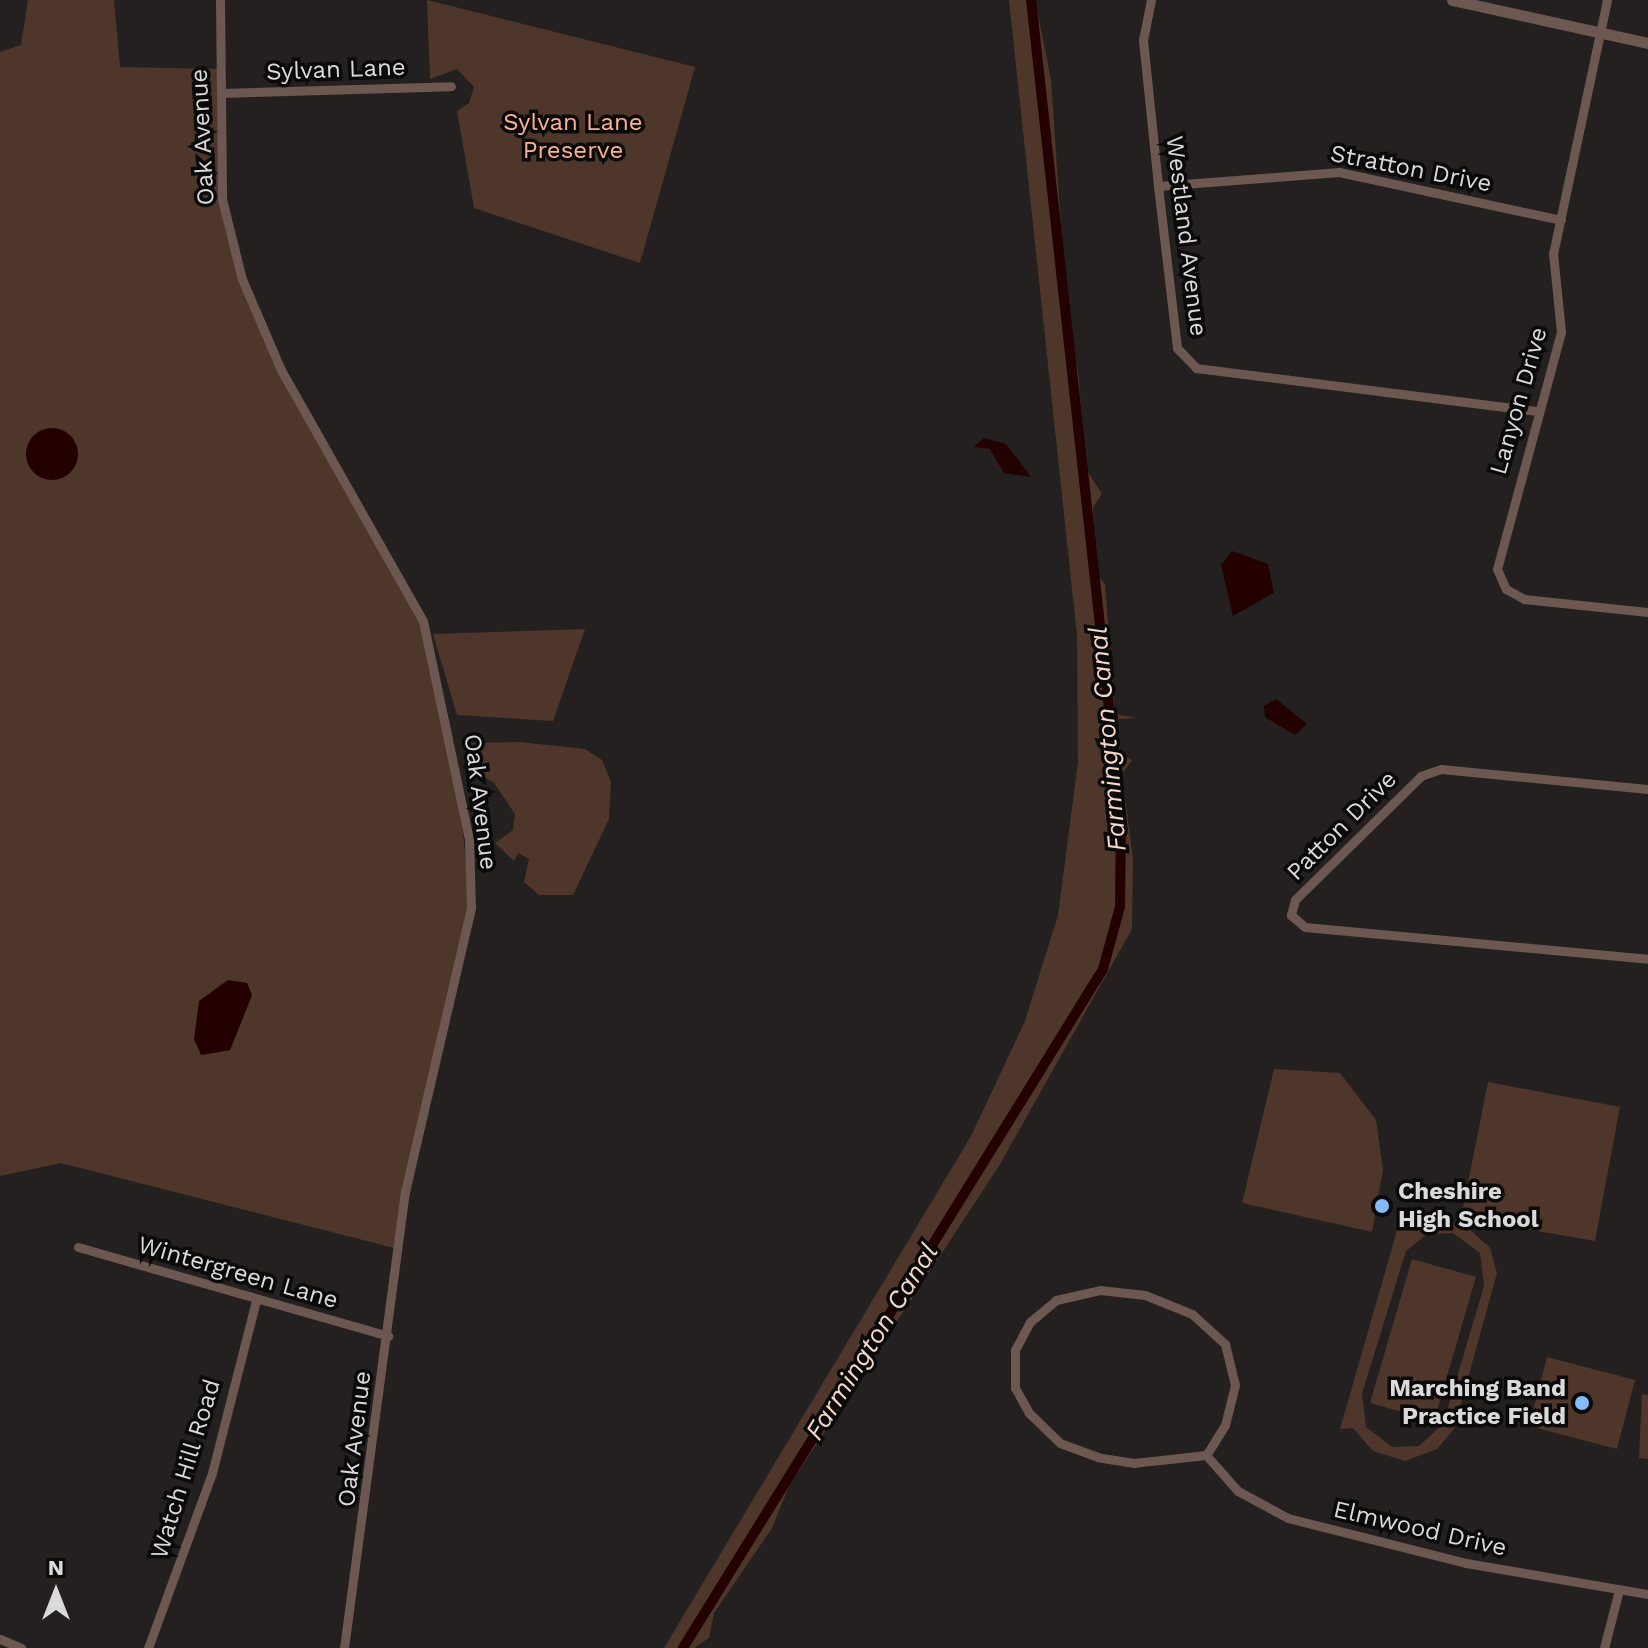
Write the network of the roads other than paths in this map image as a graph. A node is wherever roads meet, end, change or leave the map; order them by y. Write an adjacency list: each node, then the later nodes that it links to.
1 (220, 0): 8 (street, Oak Avenue)
2 (1151, 0): 9 (street, Westland Avenue)
3 (1452, 0): 5 (street)
4 (1607, 0): 5 (street, Lanyon Drive)
5 (1601, 33): 6 (street); 10 (street, Lanyon Drive)
6 (1648, 43)
7 (451, 86): 8 (street, Sylvan Lane)
8 (221, 93): 17 (street, Oak Avenue)
9 (1158, 186): 10 (street, Stratton Drive); 11 (street, Westland Avenue)
10 (1561, 220): 11 (street, Lanyon Drive)
11 (1537, 411): 12 (street, Lanyon Drive)
12 (1648, 612)
13 (1648, 789): 14 (street, Patton Drive)
14 (1648, 959)
15 (78, 1247): 16 (street, Wintergreen Lane)
16 (256, 1300): 17 (street, Wintergreen Lane); 23 (street, Watch Hill Road)
17 (388, 1336): 24 (street, Oak Avenue)
18 (1206, 1455): 18 (street); 19 (street, Elmwood Drive)
19 (1619, 1590): 20 (street, Elmwood Drive); 25 (street)
20 (1648, 1594)
21 (0, 1639): 22 (street)
22 (21, 1648)
23 (148, 1648)
24 (344, 1648)
25 (1604, 1648)

